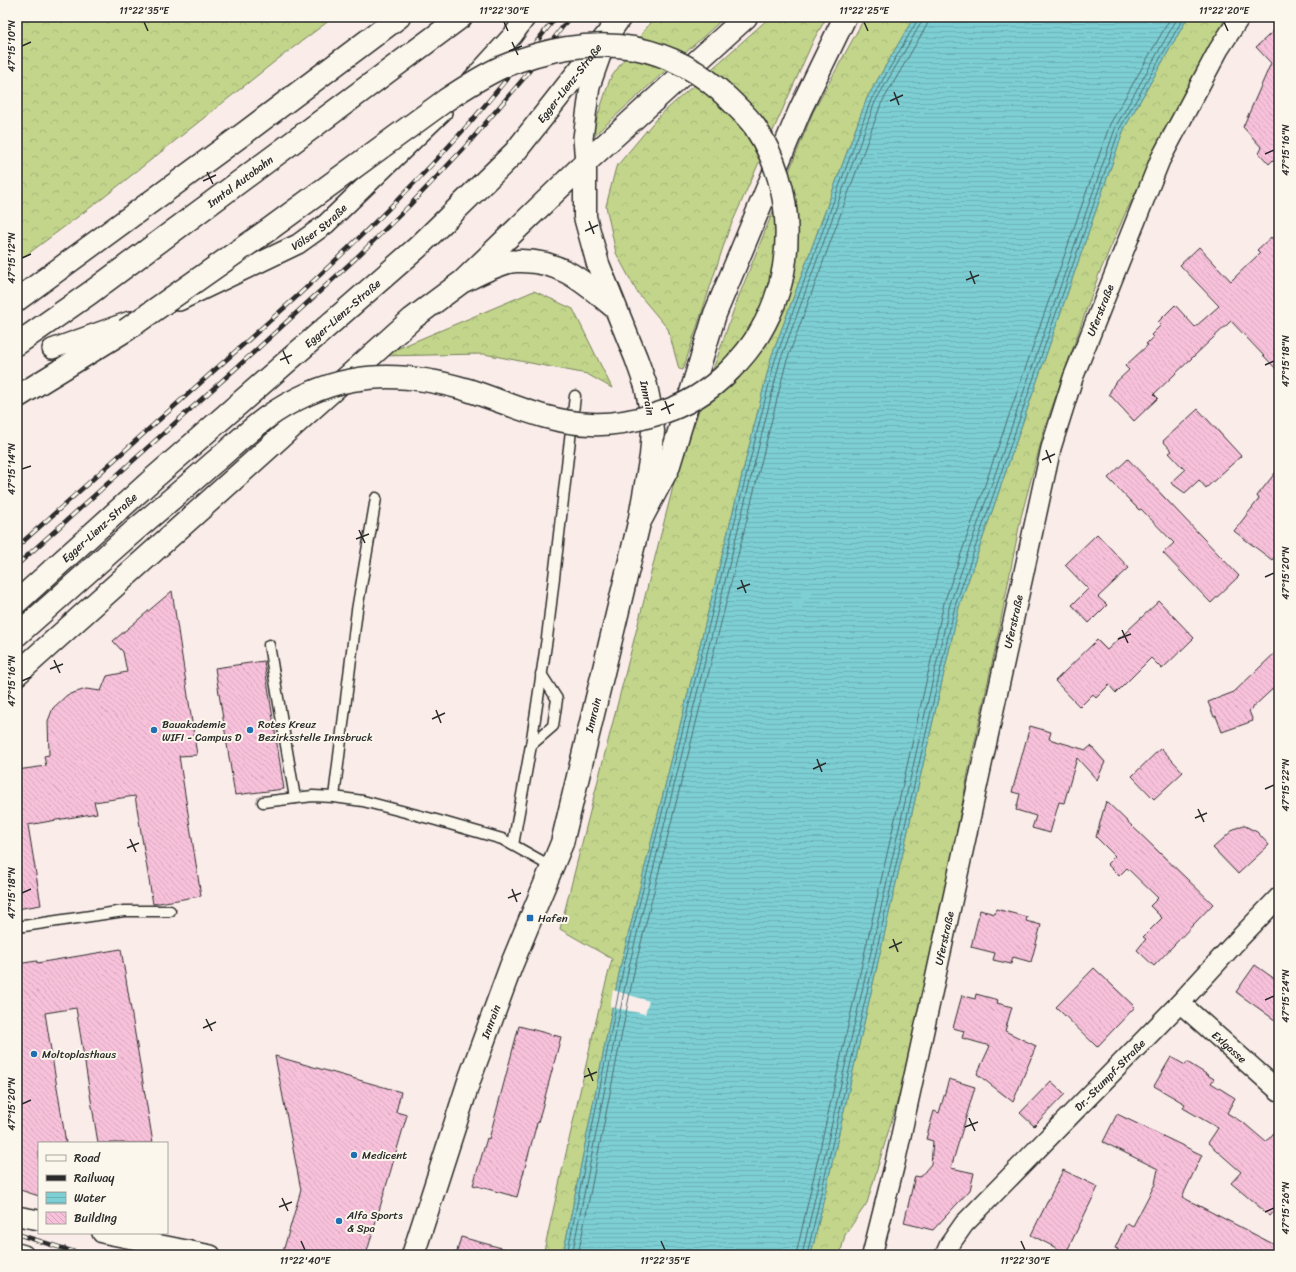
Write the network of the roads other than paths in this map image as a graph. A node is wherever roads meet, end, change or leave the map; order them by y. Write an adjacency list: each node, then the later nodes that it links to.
1 (399, 17): 10 (main road)
2 (461, 17): 12 (main road, Inntal Autobahn)
3 (526, 17): 13 (street, Völser Straße)
4 (746, 17): 8 (main road)
5 (845, 17): 17 (main road)
6 (1240, 17): 41 (street, Uferstraße)
7 (614, 26): 8 (street); 18 (main road, Egger-Lienz-Straße)
8 (585, 163): 9 (main road); 11 (main road, Innrain)
9 (463, 281): 11 (main road); 21 (main road)
10 (17, 300)
11 (616, 308): 17 (main road, Innrain)
12 (17, 344)
13 (52, 349)
14 (575, 396): 22 (lane)
15 (17, 397): 19 (main road, bridge)
16 (376, 498): 24 (lane)
17 (639, 522): 28 (main road, Innrain)
18 (17, 602)
19 (17, 635)
20 (269, 645): 25 (lane)
21 (17, 674)
22 (541, 674): 23 (lane); 23 (lane)
23 (531, 745): 27 (lane)
24 (334, 797): 25 (lane); 27 (lane)
25 (295, 798): 26 (lane)
26 (262, 802)
27 (513, 845): 28 (lane)
28 (552, 867): 40 (main road, Innrain)
29 (1279, 897): 32 (street, Dr.-Stumpf-Straße)
30 (170, 911): 31 (lane)
31 (17, 926)
32 (1180, 1003): 33 (street, Exlgasse); 42 (street, Dr.-Stumpf-Straße)
33 (1279, 1091)
34 (17, 1216): 35 (street)
35 (38, 1220)
36 (107, 1234): 39 (street)
37 (17, 1253): 38 (street)
38 (24, 1255)
39 (211, 1255)
40 (413, 1255)
41 (872, 1255)
42 (945, 1255)

